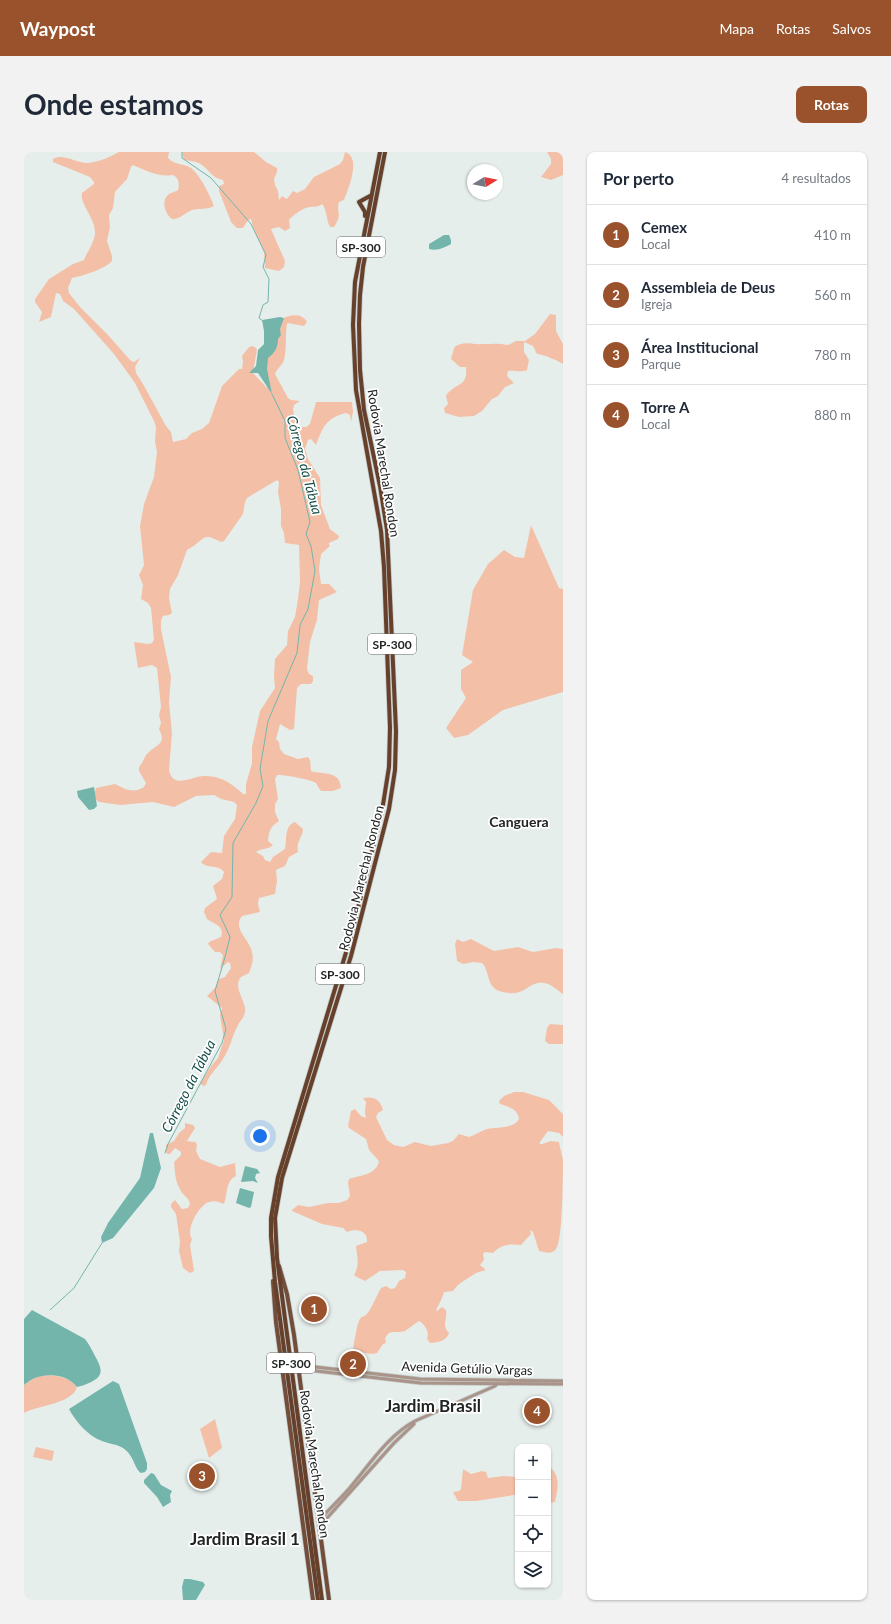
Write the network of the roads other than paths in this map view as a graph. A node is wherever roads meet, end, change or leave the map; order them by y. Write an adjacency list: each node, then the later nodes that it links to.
1 (380, 152): 3 (highway, Rodovia Marechal Rondon / SP-300)
2 (385, 152): 5 (highway, Rodovia Marechal Rondon / SP-300)
3 (370, 196): 4 (highway, Rodovia Marechal Rondon / SP-300); 4 (highway)
4 (366, 221): 5 (highway, Rodovia Marechal Rondon / SP-300)
5 (275, 1258): 6 (main road); 13 (main road); 14 (highway, Rodovia Marechal Rondon / SP-300); 15 (highway, Rodovia Marechal Rondon / SP-300)
6 (298, 1367): 8 (street, Avenida Getúlio Vargas); 11 (main road)
7 (563, 1380): 8 (street, Avenida Getúlio Vargas)
8 (497, 1382): 9 (street, Avenida Getúlio Vargas); 10 (street)
9 (563, 1384)
10 (417, 1421): 11 (street); 12 (street)
11 (318, 1522): 12 (main road)
12 (319, 1528): 16 (main road)
13 (313, 1600)
14 (318, 1600)
15 (322, 1600)
16 (329, 1600)

